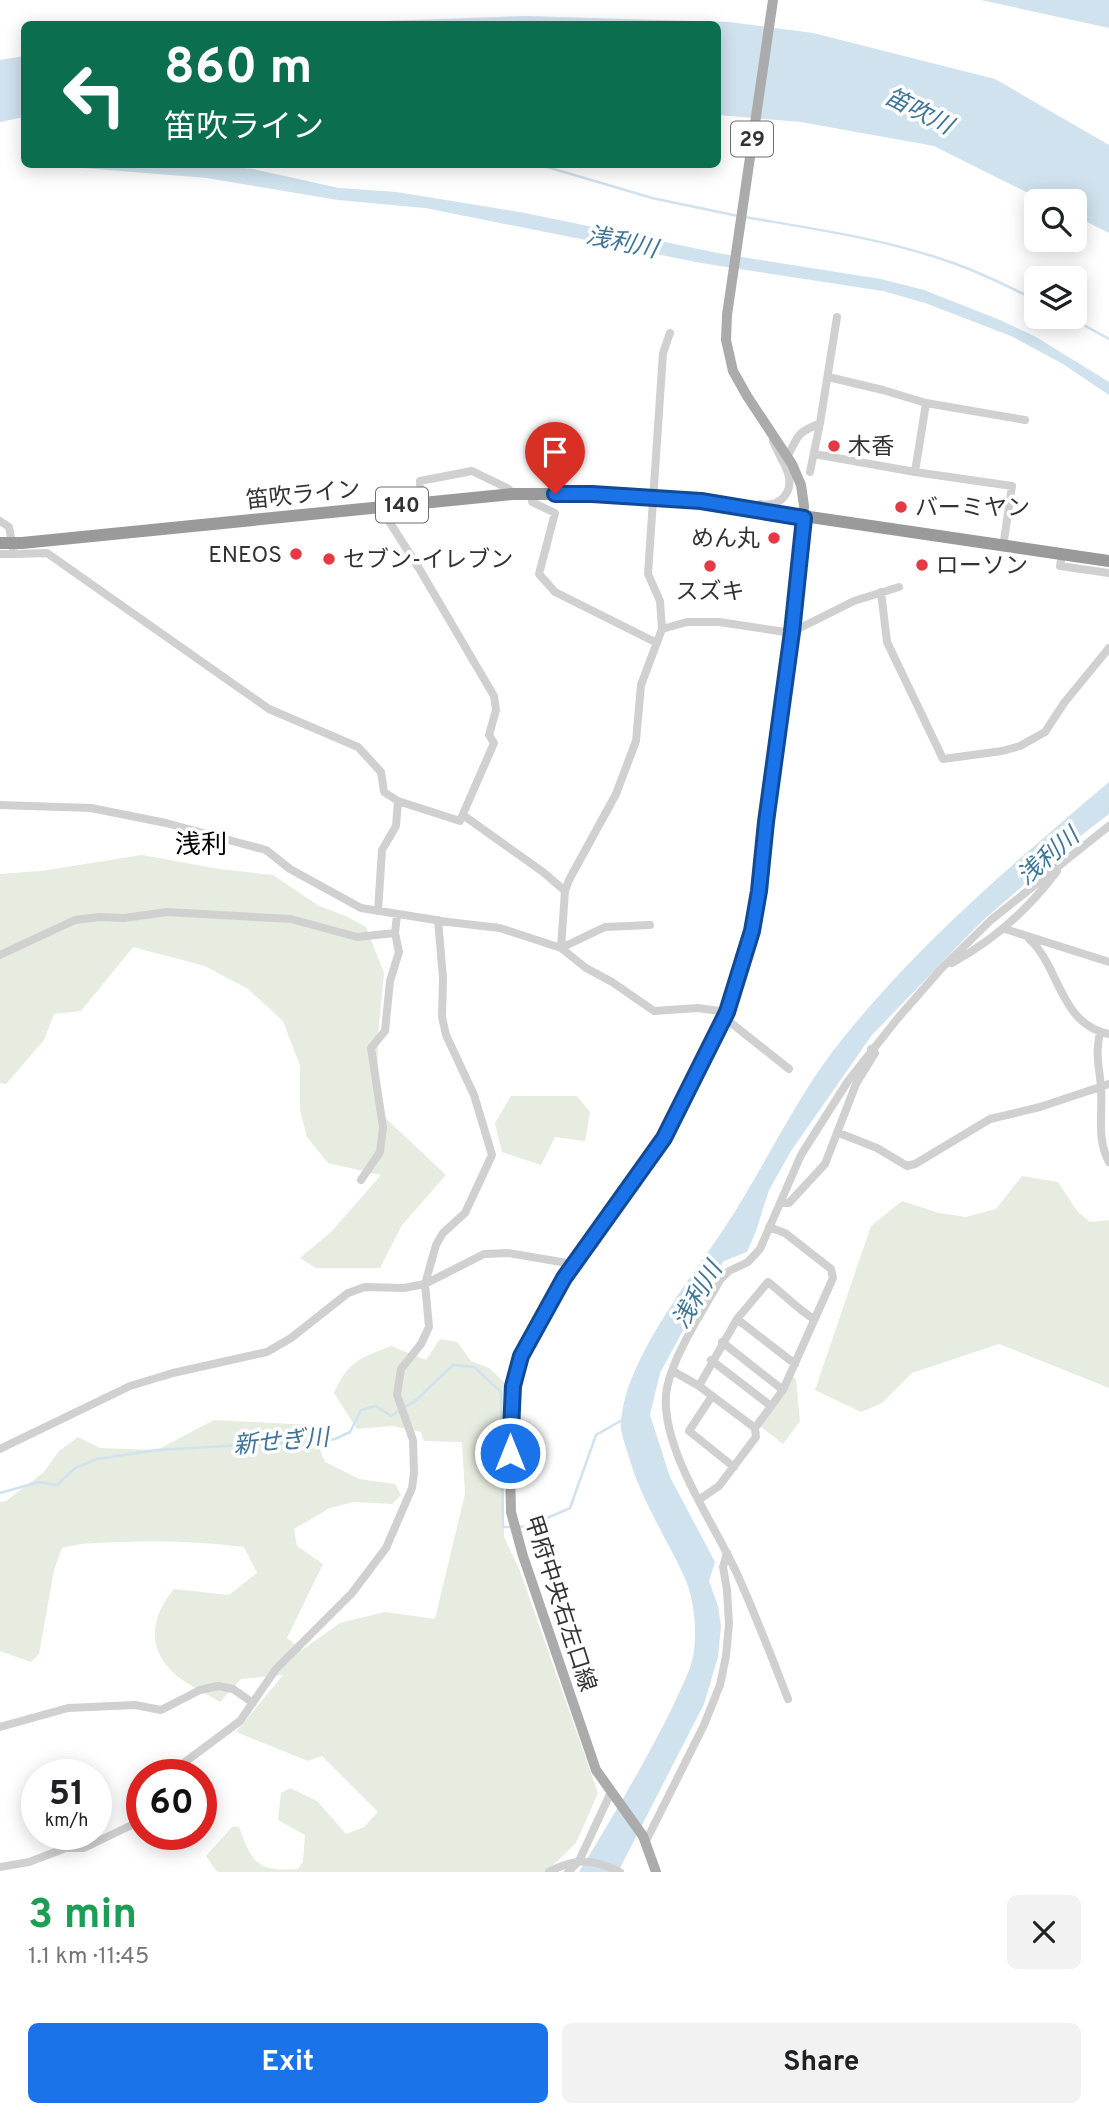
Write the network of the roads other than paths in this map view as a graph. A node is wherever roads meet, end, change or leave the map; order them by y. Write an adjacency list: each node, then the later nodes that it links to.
1 (773, 0): 8 (main road, 甲府中央右左口線 / 29)
2 (837, 317): 4 (street)
3 (670, 333): 15 (street)
4 (828, 377): 5 (street); 7 (street)
5 (926, 403): 6 (street); 12 (street)
6 (1025, 420)
7 (820, 424): 9 (street); 10 (street)
8 (768, 429): 10 (main road, 甲府中央右左口線 / 29); 16 (street)
9 (814, 454): 11 (street); 12 (street)
10 (787, 457): 19 (main road, 甲府中央右左口線 / 29)
11 (810, 472)
12 (915, 472): 22 (street)
13 (512, 494): 14 (highway, 笛吹ライン / 140); 17 (highway, 笛吹ライン / 140); 17 (street)
14 (532, 494): 15 (highway, 笛吹ライン / 140); 31 (street)
15 (654, 497): 16 (highway, 笛吹ライン / 140); 29 (street)
16 (701, 501): 19 (highway, 笛吹ライン / 140)
17 (421, 503): 18 (highway, 笛吹ライン / 140)
18 (380, 507): 21 (highway, 笛吹ライン / 140); 35 (street)
19 (804, 518): 22 (highway, 笛吹ライン / 140); 30 (main road, 甲府中央右左口線 / 29)
20 (0, 521): 21 (street)
21 (9, 547): 23 (street); 33 (street)
22 (1003, 547): 24 (highway, 笛吹ライン / 140)
23 (0, 554)
24 (1062, 555): 25 (highway, 笛吹ライン / 140); 26 (street)
25 (1109, 561)
26 (1109, 573)
27 (899, 587): 28 (street)
28 (881, 593): 30 (street); 32 (street)
29 (662, 629): 30 (street); 31 (street)
30 (792, 631): 50 (main road, 甲府中央右左口線 / 29)
31 (657, 643): 38 (street)
32 (1109, 648)
33 (398, 801): 35 (street); 39 (street)
34 (0, 805): 39 (street)
35 (463, 815): 38 (street)
36 (1109, 826): 37 (street)
37 (1065, 862): 43 (street); 49 (street)
38 (565, 891): 46 (street)
39 (378, 911): 40 (street)
40 (397, 915): 41 (street); 44 (street)
41 (438, 920): 46 (street); 61 (street)
42 (650, 925): 46 (street)
43 (1005, 929): 45 (street); 49 (street)
44 (395, 933): 47 (street); 57 (street)
45 (1029, 939): 48 (street); 51 (street)
46 (561, 948): 50 (street)
47 (0, 955)
48 (1109, 961)
49 (940, 970): 52 (street)
50 (726, 1015): 53 (street); 60 (main road, 甲府中央右左口線 / 29)
51 (1104, 1033): 54 (street)
52 (871, 1049): 55 (street); 58 (street)
53 (789, 1069)
54 (1105, 1085): 55 (street); 56 (street)
55 (839, 1133): 58 (street)
56 (1109, 1162)
57 (361, 1180)
58 (780, 1203): 59 (street)
59 (769, 1227): 63 (street); 67 (street)
60 (573, 1264): 61 (street); 81 (main road, 甲府中央右左口線 / 29)
61 (425, 1284): 73 (street); 78 (street)
62 (737, 1319): 63 (street); 64 (street); 66 (street)
63 (814, 1319): 66 (street)
64 (722, 1342): 65 (street); 69 (street)
65 (711, 1360): 68 (street); 71 (street)
66 (795, 1364): 69 (street)
67 (673, 1371): 68 (street); 75 (street)
68 (699, 1386): 70 (street)
69 (783, 1390): 71 (street)
70 (712, 1396): 72 (street); 74 (street)
71 (771, 1406): 72 (street)
72 (755, 1428): 74 (street)
73 (0, 1449)
74 (734, 1467): 75 (street)
75 (700, 1499): 76 (street)
76 (727, 1553): 77 (street); 83 (street)
77 (788, 1699)
78 (253, 1703): 79 (street); 80 (street)
79 (0, 1727)
80 (189, 1759)
81 (613, 1794): 83 (main road, 甲府中央右左口線 / 29); 84 (street)
82 (126, 1828): 85 (street)
83 (645, 1838): 89 (main road, 甲府中央右左口線 / 29)
84 (579, 1861): 86 (street); 87 (street); 88 (street)
85 (0, 1867)
86 (552, 1871)
87 (568, 1872)
88 (620, 1872)
89 (656, 1872)

